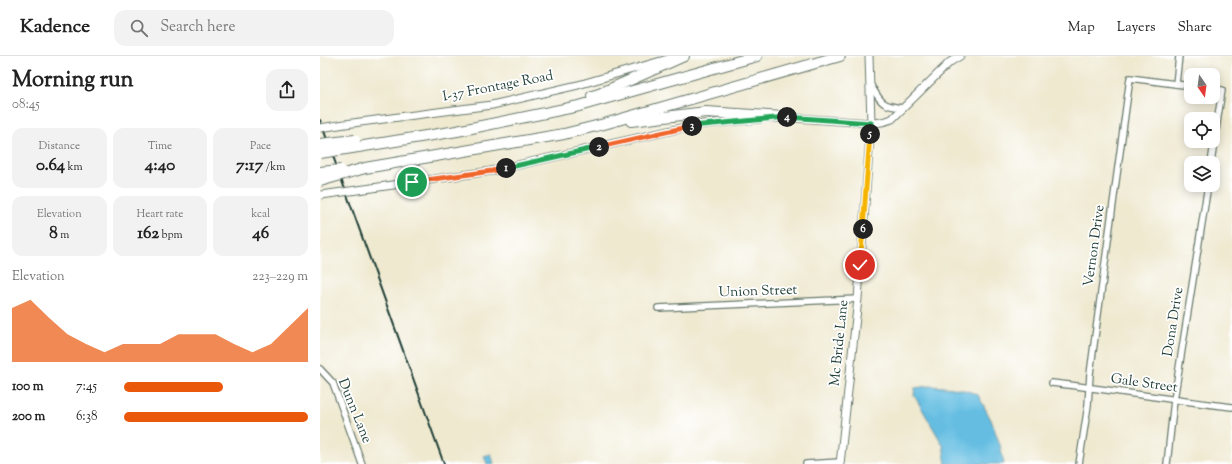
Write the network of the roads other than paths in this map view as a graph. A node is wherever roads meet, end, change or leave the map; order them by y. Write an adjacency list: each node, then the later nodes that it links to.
1 (677, 56): 19 (main road, I-37 Frontage Road, bridge)
2 (684, 56): 16 (highway)
3 (757, 56): 16 (highway)
4 (840, 56): 18 (highway)
5 (869, 56): 8 (main road, Mc Bride Lane)
6 (960, 56): 14 (main road)
7 (1179, 56): 9 (street)
8 (870, 84): 14 (street); 17 (main road, Mc Bride Lane)
9 (1176, 84): 10 (street); 33 (street, Vernon Drive)
10 (1184, 85)
11 (1220, 90): 12 (street)
12 (1220, 103)
13 (1220, 104): 23 (street)
14 (903, 108): 17 (main road)
15 (784, 117): 17 (main road); 18 (highway); 28 (main road, bridge)
16 (495, 123): 21 (highway)
17 (871, 123): 29 (main road, Mc Bride Lane)
18 (604, 124): 24 (highway)
19 (320, 128)
20 (320, 144): 21 (highway, bridge)
21 (356, 144): 22 (highway, bridge)
22 (320, 153)
23 (1212, 156)
24 (365, 168): 25 (highway, bridge); 26 (highway, bridge)
25 (320, 172)
26 (320, 181)
27 (1207, 192): 34 (street, Dona Drive)
28 (321, 195)
29 (858, 299): 30 (street, Union Street); 36 (main road, Mc Bride Lane)
30 (658, 308)
31 (320, 369): 37 (street, Dunn Lane)
32 (1052, 384): 33 (street, Gale Street)
33 (1089, 388): 34 (street, Gale Street); 39 (street, Vernon Drive)
34 (1174, 400): 35 (street, Gale Street); 40 (street, Dona Drive)
35 (1232, 407)
36 (840, 463): 38 (street)
37 (362, 464)
38 (806, 464)
39 (1079, 464)
40 (1167, 464)

